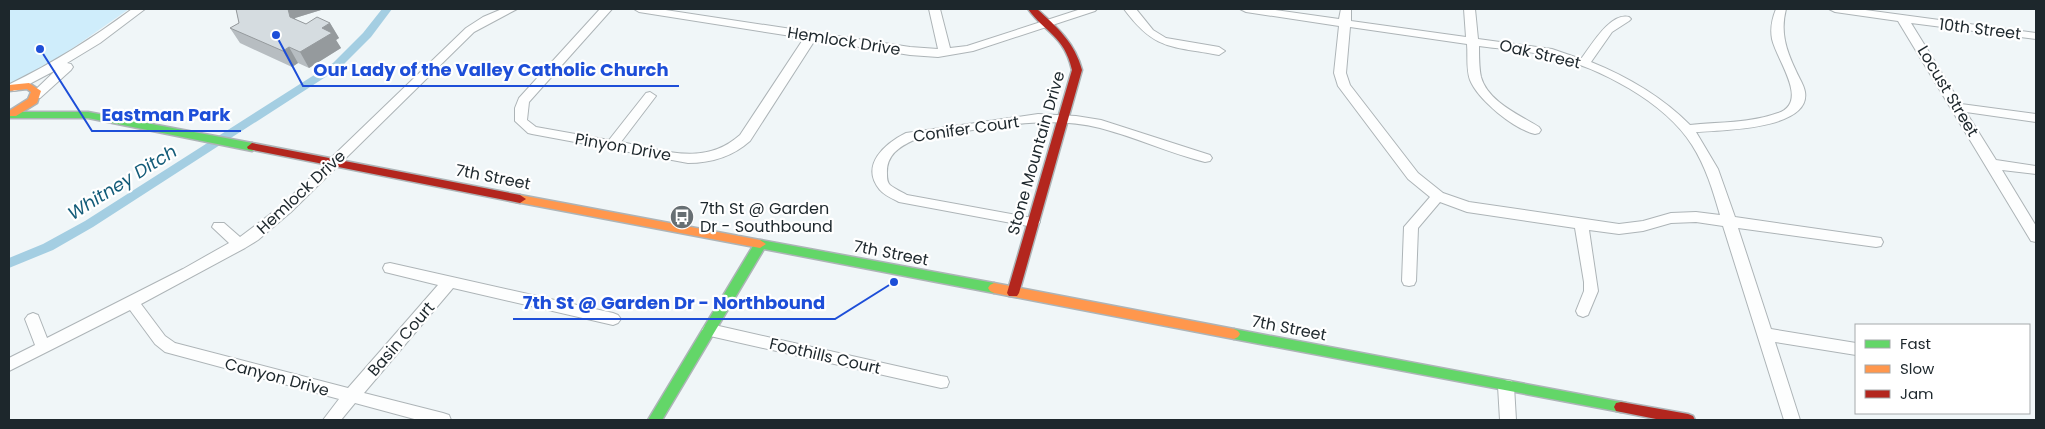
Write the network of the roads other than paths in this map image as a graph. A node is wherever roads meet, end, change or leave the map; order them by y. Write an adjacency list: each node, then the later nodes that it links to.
1 (139, 9): 19 (street)
2 (511, 9): 36 (street, Hemlock Drive)
3 (606, 9): 34 (street, Pinyon Drive)
4 (639, 9): 17 (street, Hemlock Drive)
5 (934, 9): 22 (street)
6 (1032, 9): 16 (street, Stone Mountain Drive)
7 (1091, 9): 16 (street)
8 (1130, 9): 21 (street)
9 (1246, 9): 13 (street, Oak Street)
10 (1470, 9): 20 (street)
11 (1781, 9): 32 (street)
12 (1835, 9): 15 (street, 10th Street)
13 (1346, 16): 20 (street, Oak Street); 39 (street)
14 (1625, 19): 23 (street)
15 (1903, 19): 18 (street, 10th Street); 27 (street, Locust Street)
16 (1046, 23): 22 (street, Hemlock Drive); 31 (street, Stone Mountain Drive)
17 (812, 35): 22 (street, Hemlock Drive); 34 (street, Pinyon Drive)
18 (2036, 36)
19 (96, 41): 24 (street); 25 (street)
20 (1473, 41): 23 (street, Oak Street); 33 (street)
21 (1219, 51)
22 (945, 52)
23 (1584, 63): 32 (street, Oak Street)
24 (11, 87): 25 (street, 7th Street)
25 (36, 96): 28 (street, 7th Street); 29 (street)
26 (650, 96): 34 (street)
27 (1957, 107): 30 (street); 37 (street, Locust Street)
28 (88, 115): 29 (street, 7th Street); 36 (street, 7th Street)
29 (9, 116)
30 (2036, 118)
31 (1062, 119): 35 (street, Conifer Court); 40 (street, Stone Mountain Drive); 40 (street, Conifer Court)
32 (1687, 129): 41 (street, Oak Street)
33 (1535, 130)
34 (612, 146)
35 (1205, 158)
36 (333, 163): 46 (street, Hemlock Drive); 47 (street, 7th Street)
37 (1992, 164): 38 (street); 44 (street, Locust Street)
38 (2036, 170)
39 (1438, 196): 42 (street); 50 (street)
40 (1033, 222): 51 (street, Stone Mountain Drive)
41 (1728, 222): 42 (street); 45 (street); 57 (street, Oak Street)
42 (1581, 224): 53 (street)
43 (219, 227): 46 (street)
44 (2036, 237)
45 (1876, 242)
46 (240, 244): 52 (street, Hemlock Drive)
47 (761, 244): 51 (street, 7th Street); 56 (street)
48 (390, 268): 49 (street, Basin Court)
49 (450, 281): 55 (street, Basin Court); 63 (street, Basin Court)
50 (1409, 281)
51 (1013, 292): 62 (street, 7th Street)
52 (132, 302): 58 (street, Hemlock Drive); 63 (street, Canyon Drive)
53 (1583, 311)
54 (33, 319): 58 (street)
55 (613, 319)
56 (710, 330): 61 (street, Foothills Court); 66 (street)
57 (1765, 334): 59 (street); 69 (street, Oak Street)
58 (43, 347): 60 (street, Hemlock Drive)
59 (1855, 350)
60 (9, 365)
61 (941, 382)
62 (1506, 386): 67 (street); 68 (street, 7th Street)
63 (352, 396): 64 (street, Basin Court); 65 (street, Canyon Drive)
64 (331, 420)
65 (443, 420)
66 (655, 420)
67 (1508, 420)
68 (1688, 420)
69 (1792, 420)

